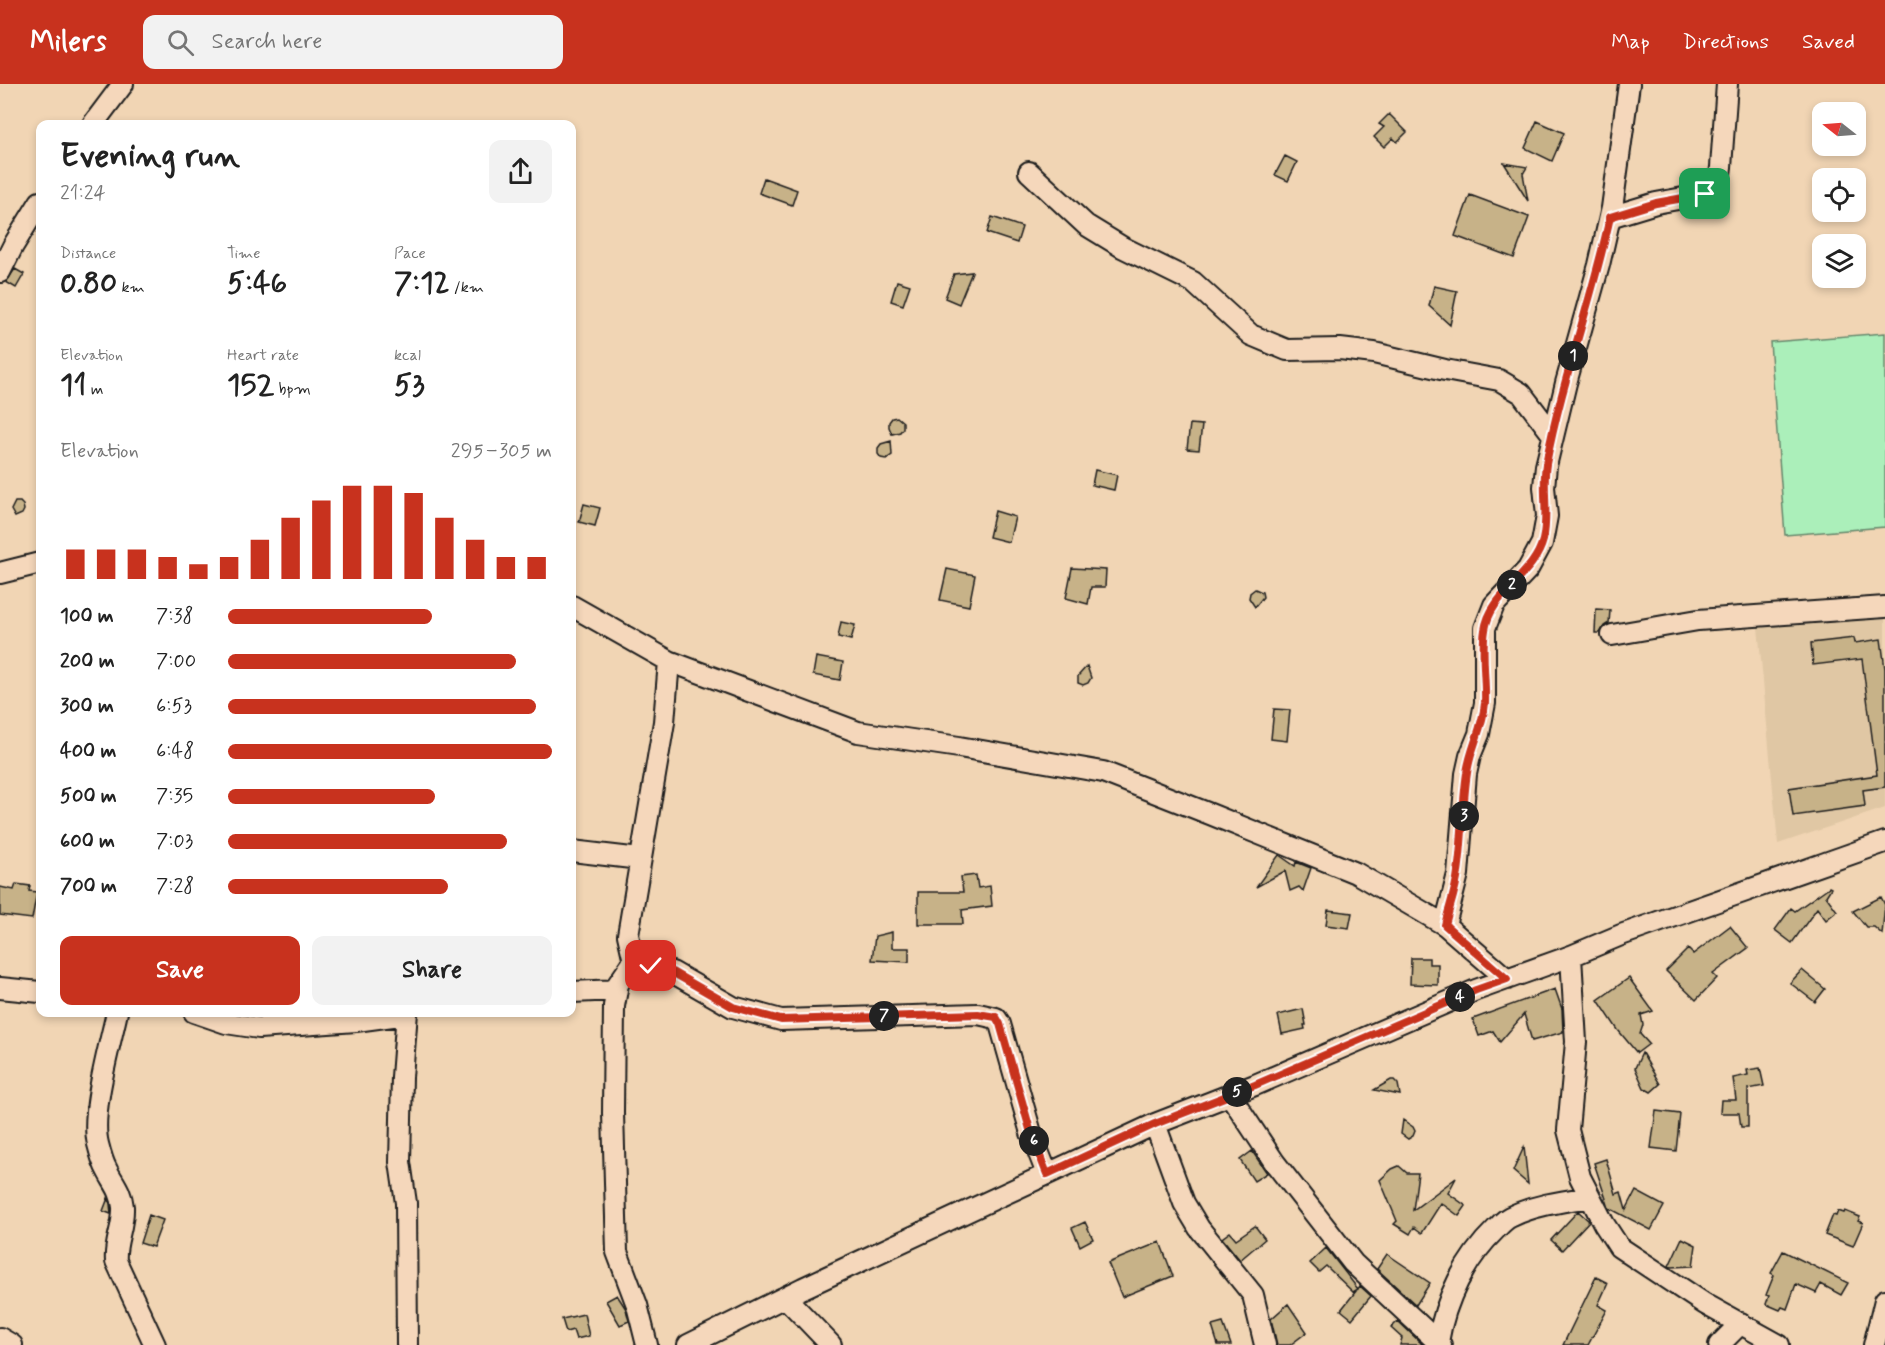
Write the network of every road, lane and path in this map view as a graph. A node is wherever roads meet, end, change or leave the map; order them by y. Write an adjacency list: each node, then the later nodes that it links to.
1 (123, 84): 4 (street)
2 (1629, 84): 7 (street)
3 (1726, 84): 7 (street)
4 (96, 120)
5 (1029, 172): 9 (street)
6 (36, 209): 8 (street)
7 (1610, 217): 9 (street)
8 (0, 272)
9 (1553, 435): 19 (street)
10 (36, 564): 11 (street)
11 (0, 573)
12 (1885, 607): 14 (street)
13 (576, 608): 15 (street)
14 (1612, 635)
15 (669, 661): 18 (street); 19 (street)
16 (1885, 842): 20 (street)
17 (576, 851): 18 (street)
18 (640, 859): 21 (street)
19 (1445, 925): 22 (street)
20 (1571, 956): 22 (street); 34 (street)
21 (634, 960): 24 (street); 33 (street)
22 (1507, 979): 31 (street)
23 (0, 988): 25 (street)
24 (617, 990): 26 (street); 43 (street)
25 (36, 992)
26 (576, 992)
27 (116, 1017): 41 (street)
28 (209, 1017): 29 (street)
29 (382, 1017)
30 (407, 1017): 42 (street)
31 (1230, 1095): 32 (street); 39 (street)
32 (1155, 1124): 33 (street); 46 (street)
33 (1047, 1174): 35 (street)
34 (1590, 1197): 37 (street); 39 (street)
35 (785, 1297): 44 (street); 45 (street)
36 (1885, 1300): 49 (street)
37 (1741, 1323): 47 (street); 48 (street)
38 (0, 1338): 40 (street)
39 (1440, 1344)
40 (12, 1345)
41 (155, 1345)
42 (407, 1345)
43 (647, 1345)
44 (688, 1345)
45 (831, 1345)
46 (1265, 1345)
47 (1719, 1345)
48 (1779, 1345)
49 (1874, 1345)

